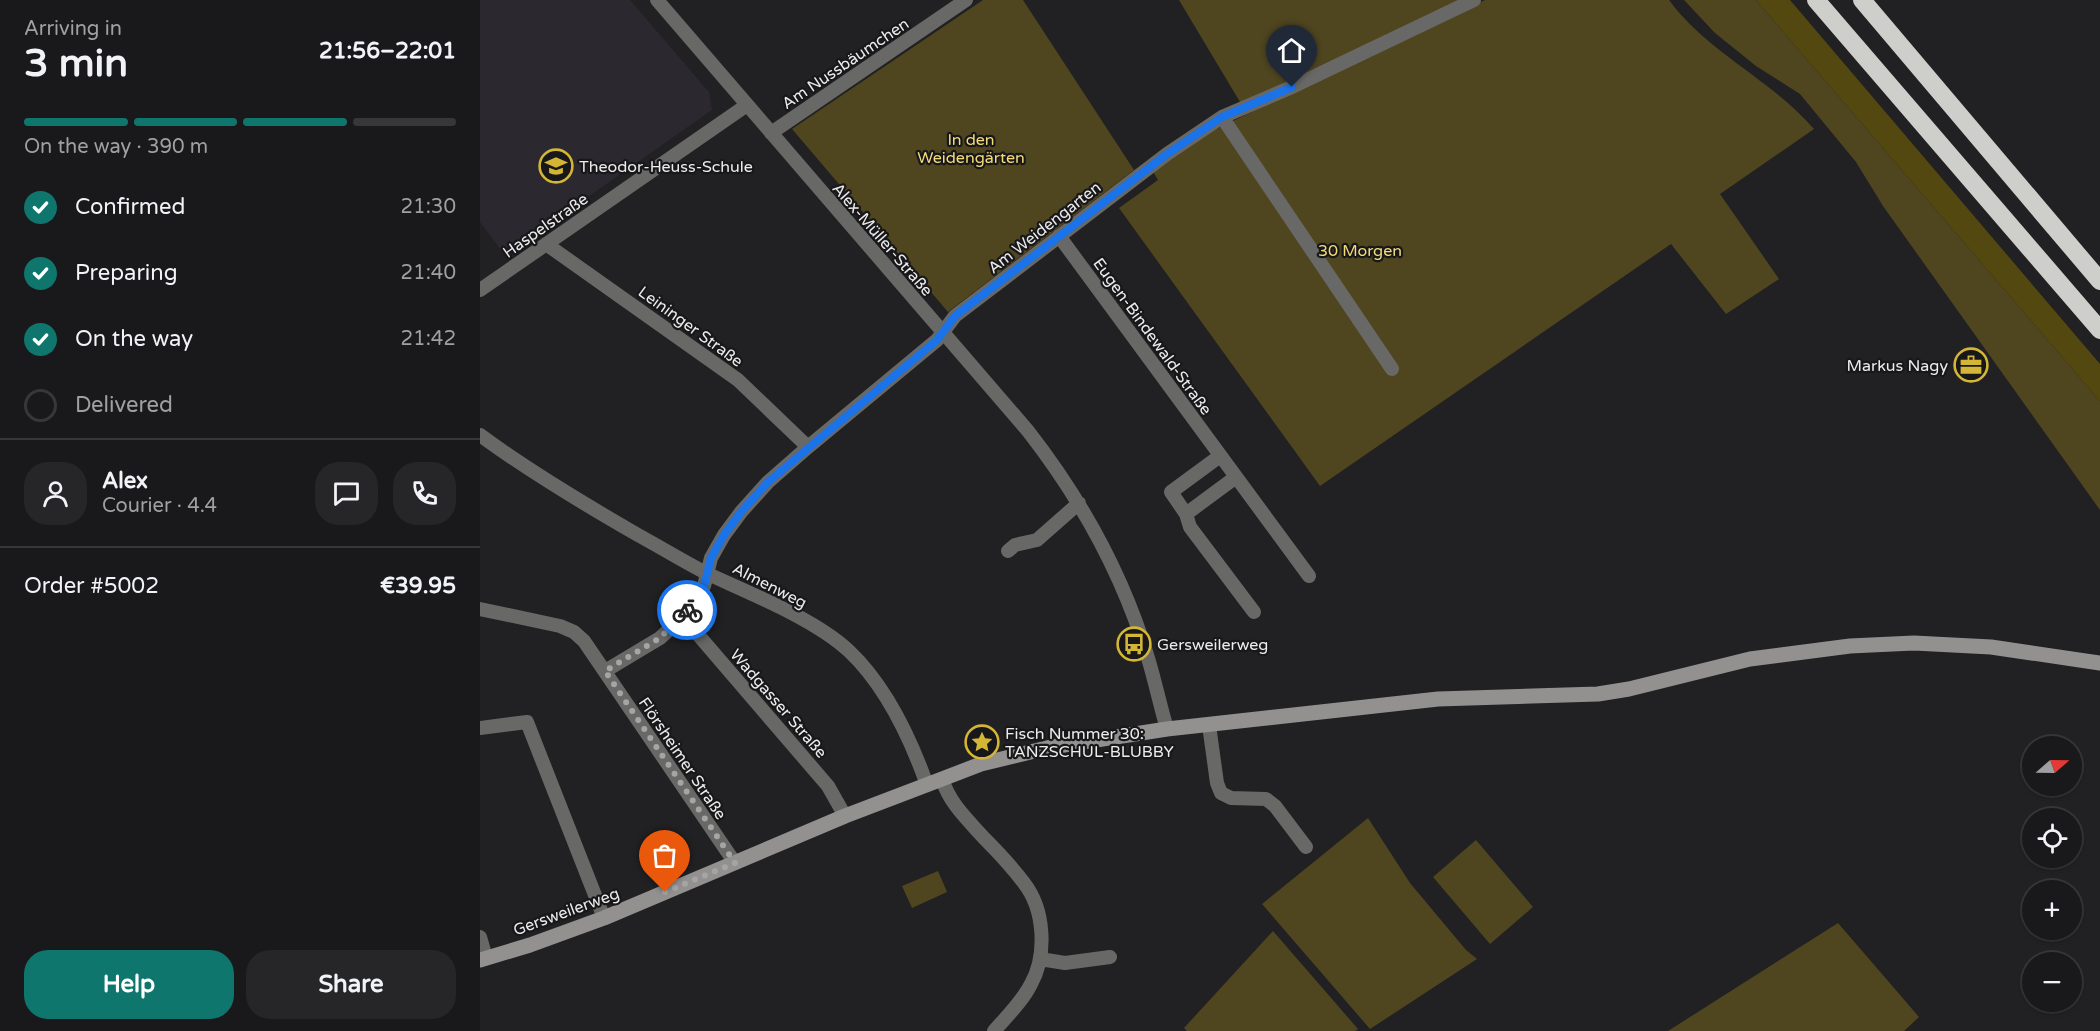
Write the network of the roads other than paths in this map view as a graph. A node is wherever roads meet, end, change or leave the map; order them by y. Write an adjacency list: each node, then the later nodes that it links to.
1 (657, 0): 6 (street, Alex-Müller-Straße)
2 (966, 0): 8 (street, Am Nussbäumchen)
3 (1474, 0): 7 (street, Am Weidengarten)
4 (1816, 0): 13 (highway)
5 (1862, 0): 11 (highway)
6 (747, 105): 8 (street, Alex-Müller-Straße); 10 (street, Haspelstraße)
7 (1222, 117): 9 (street, Am Weidengarten); 15 (street)
8 (771, 133): 14 (street, Alex-Müller-Straße)
9 (1059, 236): 14 (street, Am Weidengarten); 18 (street, Eugen-Bindewald-Straße)
10 (546, 244): 12 (street, Haspelstraße); 17 (street, Leininger Straße)
11 (2100, 280)
12 (480, 290)
13 (2100, 330)
14 (941, 332): 17 (street, Am Weidengarten); 20 (street, Alex-Müller-Straße)
15 (1392, 369)
16 (480, 435): 23 (street, Almenweg)
17 (808, 447): 23 (street, Am Weidengarten)
18 (1220, 456): 19 (street, Eugen-Bindewald-Straße); 21 (street)
19 (1236, 477): 21 (street); 24 (street, Eugen-Bindewald-Straße)
20 (1079, 503): 22 (street); 32 (street, Alex-Müller-Straße)
21 (1186, 514): 26 (street)
22 (1008, 551)
23 (706, 573): 27 (street, Am Weidengarten); 34 (street, Almenweg)
24 (1309, 576)
25 (480, 609): 29 (street, Flörsheimer Straße)
26 (1254, 612)
27 (682, 616): 29 (street, Am Weidengarten); 35 (street, Wadgasser Straße)
28 (2100, 663): 30 (street, Gersweilerweg)
29 (605, 671): 37 (street, Flörsheimer Straße)
30 (1209, 725): 32 (street, Gersweilerweg); 36 (street)
31 (480, 728): 38 (street)
32 (1167, 729): 33 (street, Gersweilerweg)
33 (942, 779): 34 (street, Gersweilerweg); 42 (street)
34 (927, 784): 35 (street, Gersweilerweg)
35 (845, 816): 37 (street, Gersweilerweg)
36 (1306, 847)
37 (735, 863): 38 (street, Gersweilerweg)
38 (604, 918): 41 (street, Gersweilerweg)
39 (480, 937): 41 (street)
40 (1110, 957): 42 (street)
41 (483, 959)
42 (1040, 959): 43 (street)
43 (994, 1031)

